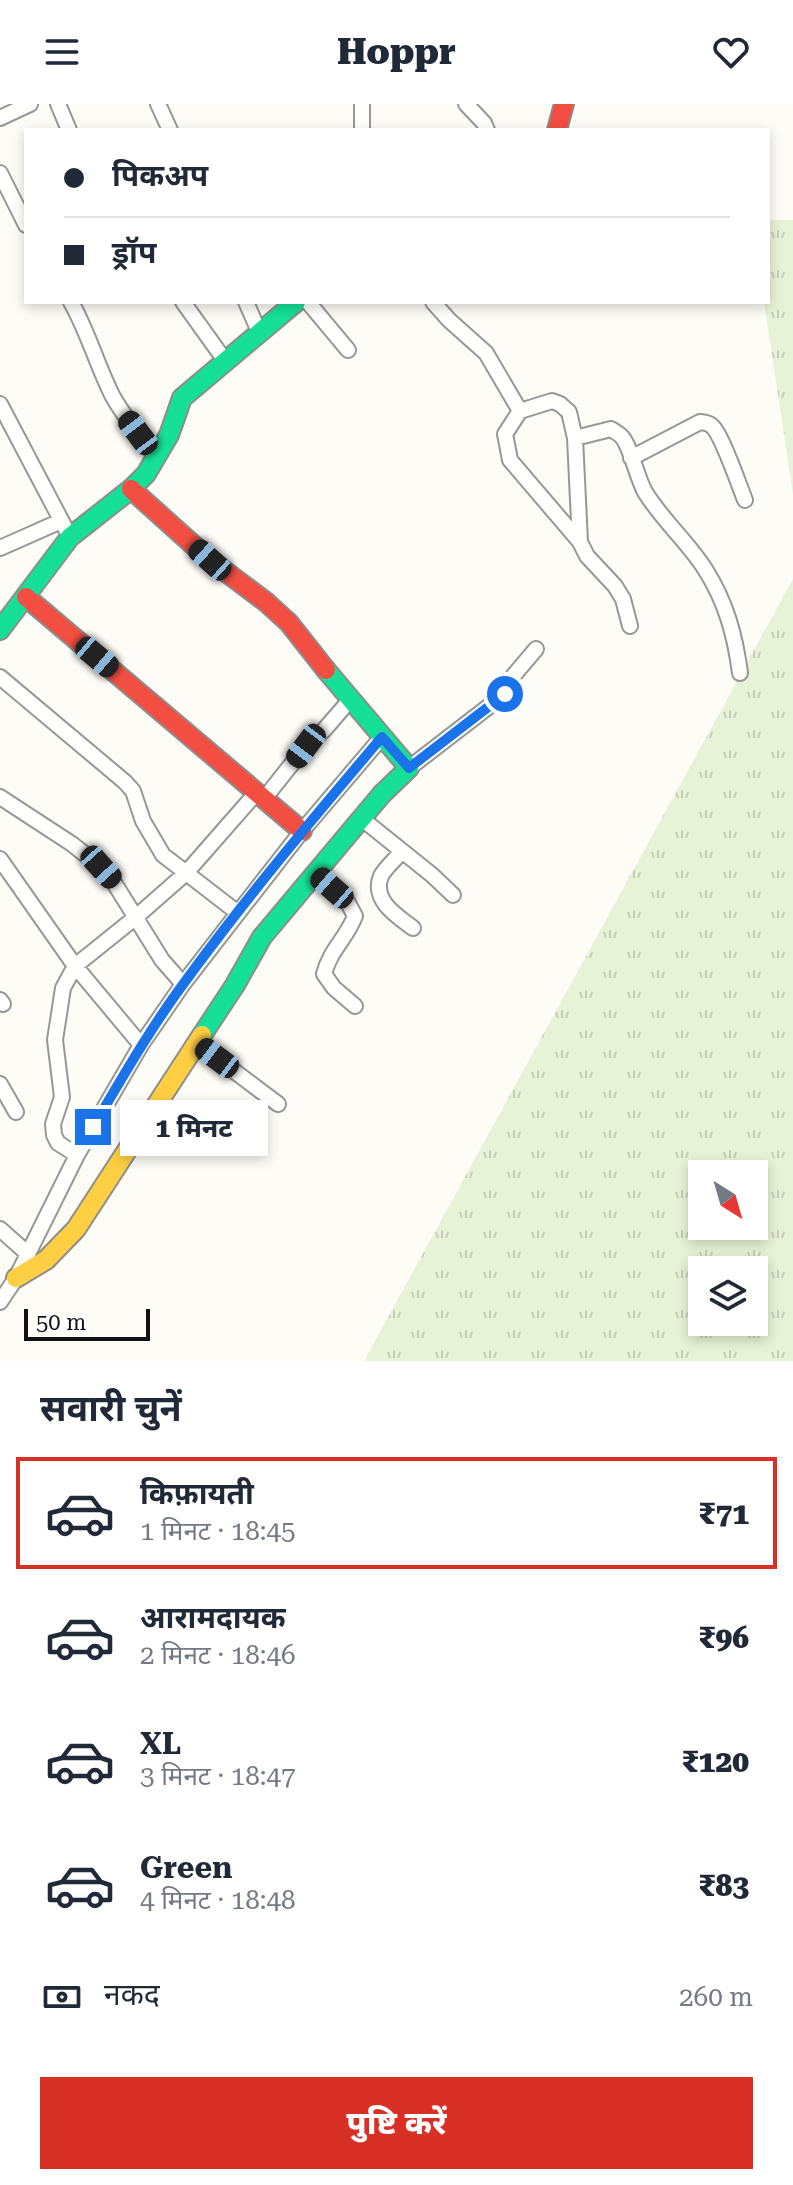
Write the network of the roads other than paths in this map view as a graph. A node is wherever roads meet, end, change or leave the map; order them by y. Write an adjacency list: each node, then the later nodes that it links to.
1 (30, 104): 6 (street)
2 (58, 104): 7 (street)
3 (158, 104): 8 (street)
4 (362, 104): 9 (street)
5 (466, 104): 10 (street)
6 (0, 118)
7 (68, 128)
8 (169, 128)
9 (362, 128)
10 (486, 128)
11 (0, 173): 12 (street)
12 (24, 221)
13 (72, 304): 25 (street)
14 (184, 304): 21 (street)
15 (247, 304): 19 (street)
16 (294, 304): 19 (street)
17 (310, 304): 20 (street)
18 (435, 304): 23 (street)
19 (260, 334): 21 (street)
20 (348, 350)
21 (226, 362): 25 (street)
22 (0, 404): 29 (street)
23 (520, 411): 24 (street); 30 (street)
24 (575, 438): 26 (street); 30 (street)
25 (156, 457): 27 (street)
26 (631, 458): 28 (street); 36 (street)
27 (131, 489): 29 (street); 38 (street)
28 (745, 500)
29 (66, 529): 31 (street); 32 (street)
30 (580, 542): 33 (street)
31 (0, 548)
32 (26, 597): 34 (street); 41 (street)
33 (630, 626)
34 (0, 630)
35 (536, 649): 40 (street)
36 (740, 673)
37 (0, 677): 47 (street)
38 (350, 700): 39 (street); 41 (street)
39 (382, 737): 40 (street); 44 (street)
40 (409, 768): 43 (street)
41 (261, 796): 44 (street); 47 (street)
42 (0, 797): 51 (street)
43 (361, 818): 45 (street); 48 (street)
44 (302, 831): 50 (street)
45 (402, 851): 49 (street); 52 (street)
46 (0, 859): 53 (street)
47 (186, 873): 50 (street); 51 (street)
48 (315, 874): 55 (street); 56 (street)
49 (453, 895)
50 (238, 913): 54 (street)
51 (136, 917): 53 (street); 54 (street)
52 (413, 928)
53 (75, 966): 57 (street); 61 (street)
54 (183, 984): 57 (street)
55 (355, 1006)
56 (197, 1043): 59 (street); 64 (street)
57 (141, 1045): 61 (street)
58 (0, 1084): 60 (street)
59 (278, 1104)
60 (16, 1112)
61 (77, 1155): 63 (street)
62 (0, 1229): 63 (street)
63 (28, 1254): 64 (street)
64 (16, 1278): 65 (street)
65 (0, 1302)

